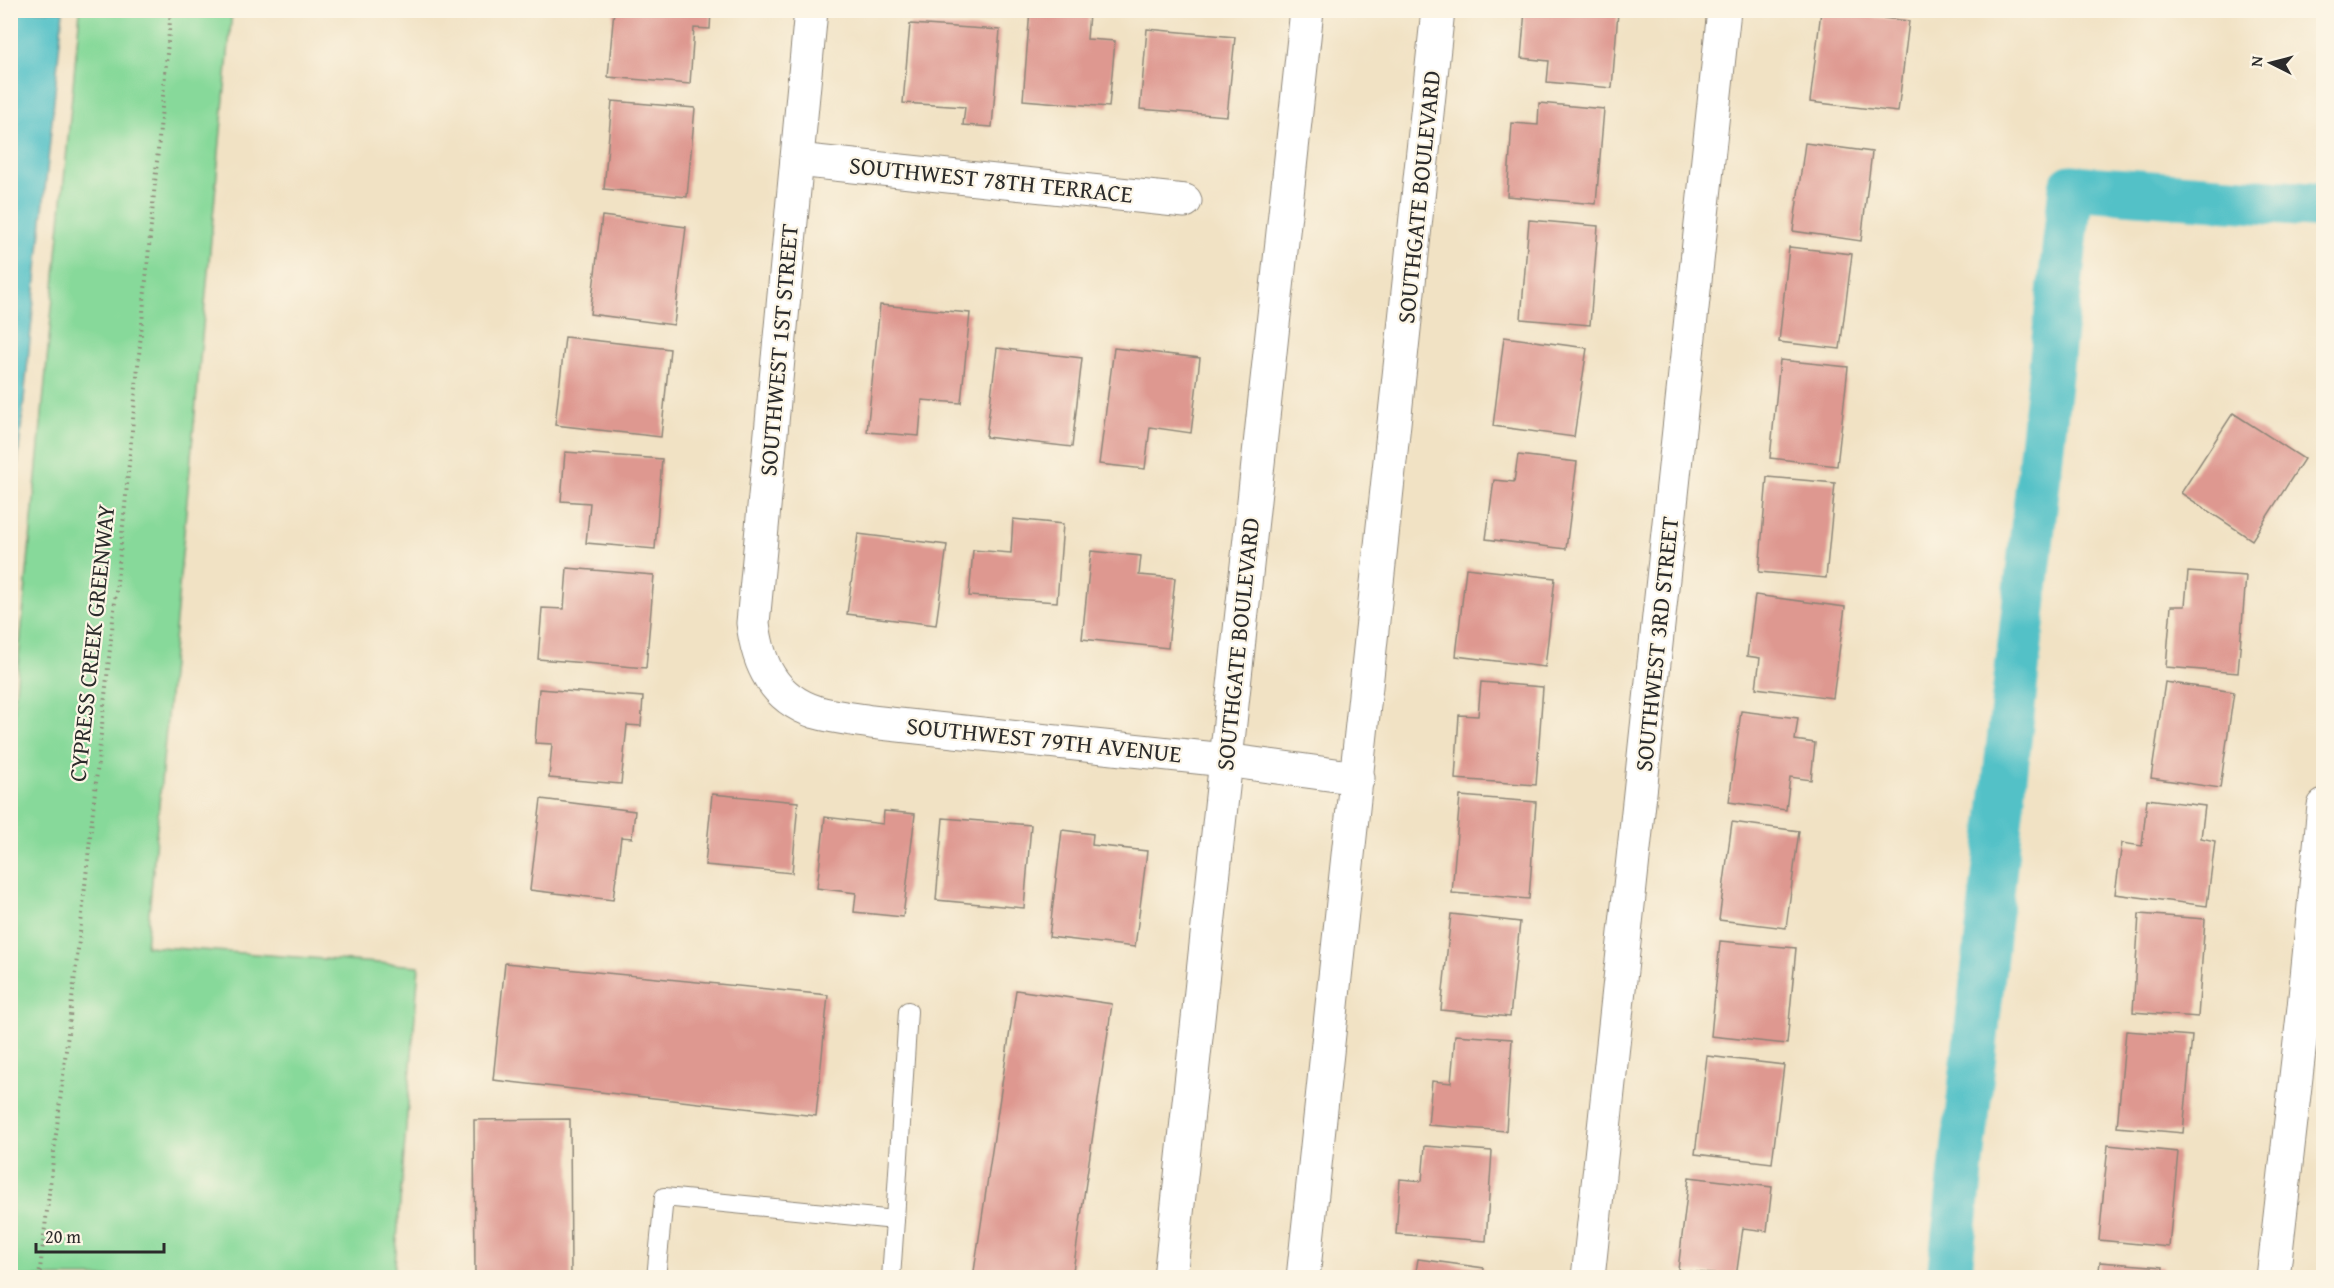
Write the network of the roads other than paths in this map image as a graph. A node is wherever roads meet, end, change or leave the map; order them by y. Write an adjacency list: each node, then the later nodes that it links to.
1 (811, 10): 5 (street, SOUTHWEST 1ST STREET)
2 (1307, 10): 8 (street, SOUTHGATE BOULEVARD)
3 (1438, 10): 9 (street, SOUTHGATE BOULEVARD)
4 (1724, 10): 18 (street, SOUTHWEST 3RD STREET)
5 (797, 159): 6 (street, SOUTHWEST 78TH TERRACE); 7 (street, SOUTHWEST 1ST STREET)
6 (1185, 201)
7 (773, 685): 8 (street, SOUTHWEST 79TH AVENUE)
8 (1225, 760): 9 (street, SOUTHWEST 79TH AVENUE); 16 (street, SOUTHGATE BOULEVARD)
9 (1358, 778): 17 (street, SOUTHGATE BOULEVARD)
10 (2324, 806): 11 (street)
11 (2314, 1007): 19 (street)
12 (908, 1011): 13 (lane)
13 (895, 1220): 14 (lane); 15 (lane)
14 (656, 1278)
15 (891, 1278)
16 (1170, 1278)
17 (1304, 1278)
18 (1588, 1278)
19 (2273, 1278)

